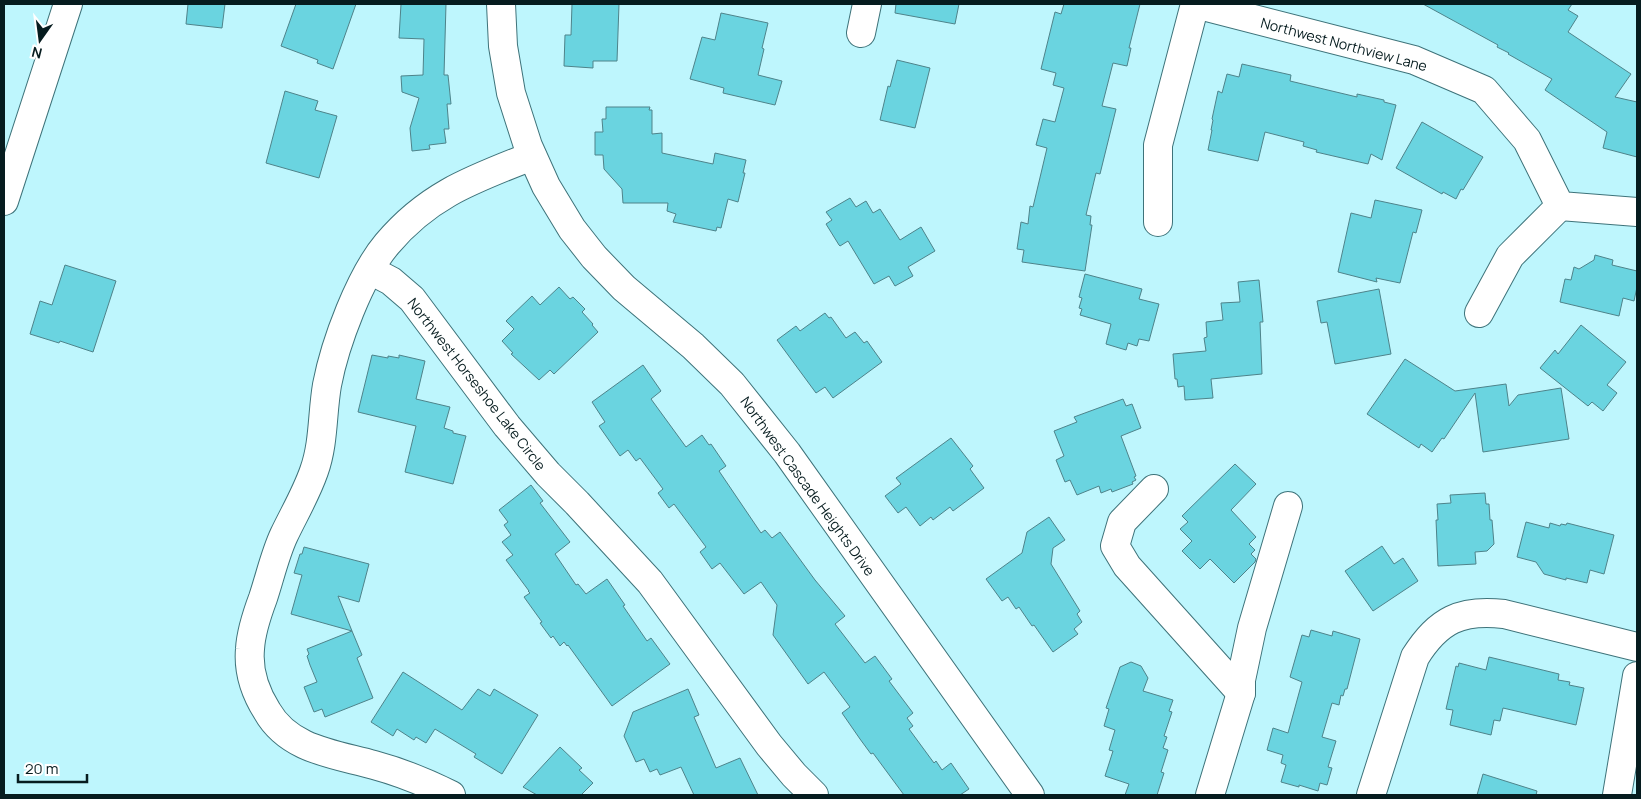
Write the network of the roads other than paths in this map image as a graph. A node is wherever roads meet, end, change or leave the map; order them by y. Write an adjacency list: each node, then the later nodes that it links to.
1 (68, 4): 7 (street)
2 (501, 4): 6 (street, Northwest Cascade Heights Drive)
3 (868, 4): 5 (street)
4 (1195, 4): 8 (street, Northwest Northview Lane); 10 (street)
5 (862, 33)
6 (532, 156): 11 (street); 20 (street, Northwest Cascade Heights Drive)
7 (4, 201)
8 (1560, 206): 9 (street); 12 (street)
9 (1637, 212)
10 (1158, 222)
11 (370, 270): 18 (street); 19 (street, Northwest Horseshoe Lake Circle)
12 (1479, 313)
13 (1154, 489): 17 (street)
14 (1288, 506): 17 (street)
15 (1637, 647): 22 (street)
16 (1637, 676): 23 (street)
17 (1241, 693): 21 (street)
18 (451, 795)
19 (814, 795)
20 (1030, 795)
21 (1210, 795)
22 (1371, 795)
23 (1617, 795)

